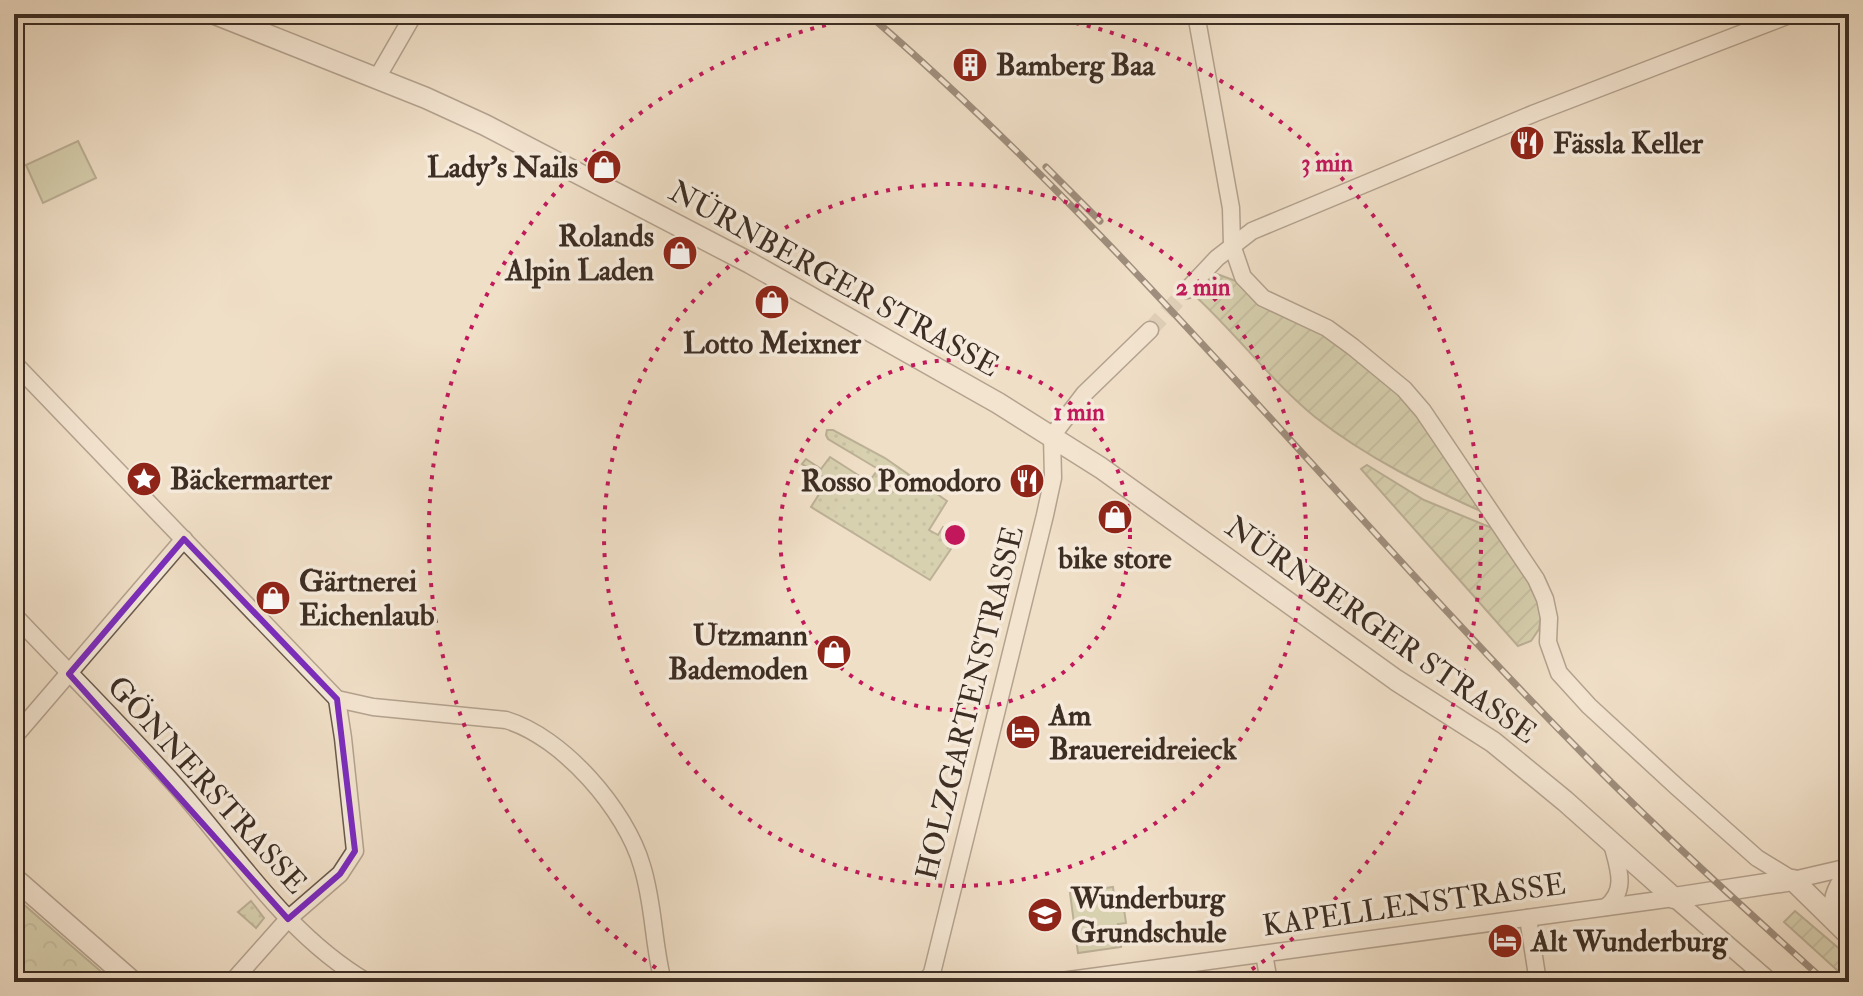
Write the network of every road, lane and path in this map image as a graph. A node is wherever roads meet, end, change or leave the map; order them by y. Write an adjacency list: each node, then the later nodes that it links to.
1 (215, 14): 5 (street, NÜRNBERGER STRASSE)
2 (414, 14): 5 (street)
3 (1196, 14): 6 (street)
4 (1792, 14): 6 (street)
5 (377, 78): 10 (street, NÜRNBERGER STRASSE)
6 (1232, 245): 7 (street); 20 (street)
7 (1187, 290)
8 (1150, 330): 10 (street)
9 (14, 363): 11 (street)
10 (1052, 436): 16 (street, NÜRNBERGER STRASSE); 32 (street, HOLZGARTENSTRASSE)
11 (184, 539): 13 (street); 14 (street)
12 (14, 615): 13 (street, GÖNNERSTRASSE)
13 (69, 674): 15 (street); 24 (street, GÖNNERSTRASSE)
14 (337, 699): 24 (street); 31 (street)
15 (14, 737)
16 (1612, 844): 21 (street, NÜRNBERGER STRASSE); 22 (street)
17 (1849, 867): 20 (street)
18 (1849, 873): 25 (street)
19 (14, 878): 28 (street)
20 (1793, 880): 21 (street); 25 (street)
21 (1674, 898): 22 (street, KAPELLENSTRASSE); 35 (street)
22 (1606, 907): 23 (street, KAPELLENSTRASSE)
23 (1528, 918): 26 (street, KAPELLENSTRASSE); 34 (street)
24 (288, 919): 29 (street); 30 (street, GÖNNERSTRASSE)
25 (1843, 929)
26 (1264, 954): 27 (street, KAPELLENSTRASSE); 33 (street)
27 (1063, 981)
28 (133, 982)
29 (232, 982)
30 (367, 982)
31 (663, 982)
32 (927, 982)
33 (1269, 982)
34 (1538, 982)
35 (1771, 982)

